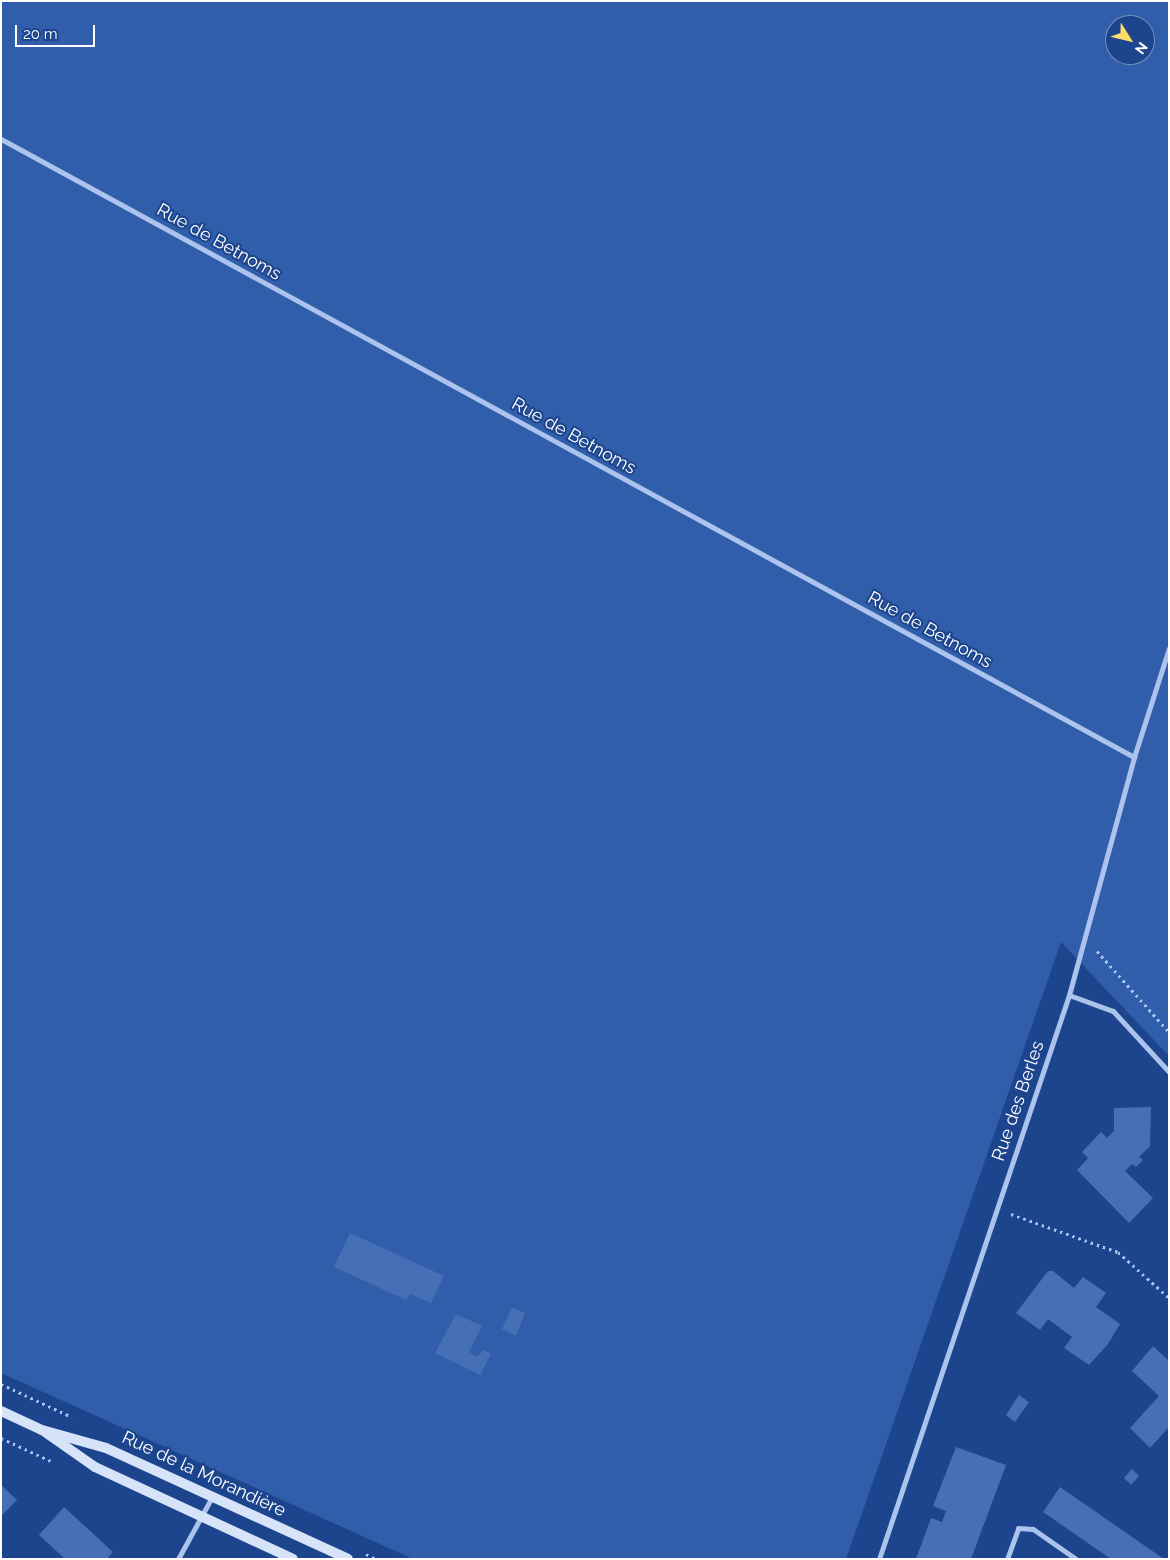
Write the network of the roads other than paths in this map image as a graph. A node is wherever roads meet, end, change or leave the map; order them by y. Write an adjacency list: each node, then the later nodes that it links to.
1 (1, 139): 3 (street, Rue de Betnoms)
2 (1169, 648): 3 (street, Rue des Berles)
3 (1134, 757): 4 (street, Rue des Berles)
4 (1069, 995): 5 (street); 13 (street, Rue des Berles)
5 (1169, 1072)
6 (1, 1410): 7 (street, Rue de la Morandière)
7 (42, 1430): 8 (street, Rue de la Morandière); 9 (street, Rue de la Morandière)
8 (212, 1496): 9 (street); 12 (street, Rue de la Morandière)
9 (202, 1517): 10 (street); 11 (street, Rue de la Morandière)
10 (178, 1559)
11 (293, 1559)
12 (348, 1559)
13 (878, 1559)
14 (1006, 1559): 15 (street)
15 (1076, 1559)

